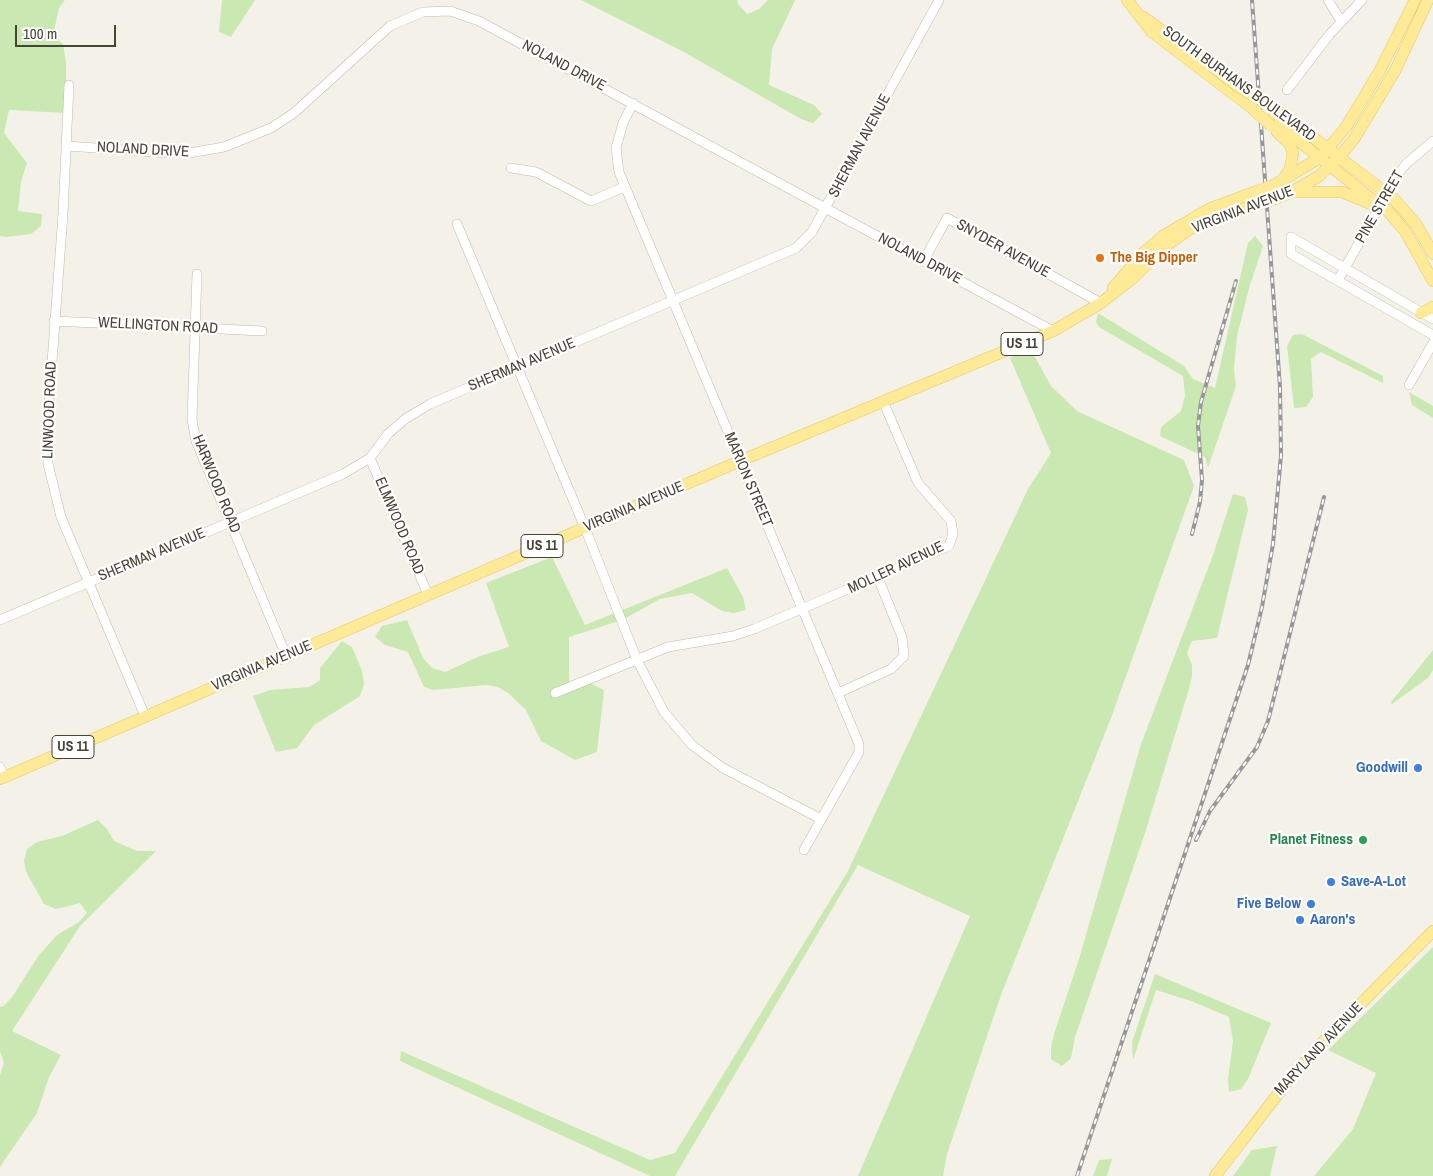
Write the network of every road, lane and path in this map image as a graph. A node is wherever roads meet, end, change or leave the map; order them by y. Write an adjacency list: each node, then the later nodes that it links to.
1 (939, 0): 23 (street, SHERMAN AVENUE)
2 (1127, 0): 8 (main road, SOUTH BURHANS BOULEVARD)
3 (1328, 0): 7 (street)
4 (1362, 0): 7 (street)
5 (1415, 0): 15 (main road, VIRGINIA AVENUE)
6 (1428, 0): 16 (main road, VIRGINIA AVENUE)
7 (1341, 21): 10 (street)
8 (1210, 71): 12 (main road, SOUTH BURHANS BOULEVARD, bridge); 15 (main road, SOUTH BURHANS BOULEVARD, bridge)
9 (69, 85): 14 (street, LINWOOD ROAD)
10 (1287, 90)
11 (633, 103): 14 (street, NOLAND DRIVE); 20 (street, MARION STREET); 23 (street, NOLAND DRIVE)
12 (1271, 123): 15 (main road, SOUTH BURHANS BOULEVARD); 19 (main road)
13 (1433, 141): 27 (street, PINE STREET)
14 (67, 146): 36 (street, LINWOOD ROAD)
15 (1325, 153): 16 (main road, SOUTH BURHANS BOULEVARD); 17 (main road); 19 (main road, VIRGINIA AVENUE)
16 (1340, 157): 17 (main road, VIRGINIA AVENUE / US 11); 25 (main road, SOUTH BURHANS BOULEVARD, bridge)
17 (1331, 166): 21 (main road, VIRGINIA AVENUE / US 11); 22 (main road)
18 (511, 168): 20 (street)
19 (1279, 183): 32 (main road, VIRGINIA AVENUE / US 11, bridge)
20 (624, 187): 31 (street, MARION STREET)
21 (1292, 192): 22 (main road); 32 (main road, VIRGINIA AVENUE / US 11, bridge)
22 (1372, 202): 30 (main road)
23 (826, 208): 26 (street, NOLAND DRIVE); 31 (street, SHERMAN AVENUE)
24 (457, 224): 42 (street)
25 (1433, 254)
26 (924, 260): 32 (street, SNYDER AVENUE); 39 (street, NOLAND DRIVE)
27 (1345, 268): 29 (street, PINE STREET); 29 (street); 34 (street)
28 (197, 274): 37 (street, HARWOOD ROAD)
29 (1338, 280): 40 (street)
30 (1433, 281)
31 (673, 302): 42 (street, SHERMAN AVENUE); 46 (street, MARION STREET)
32 (1101, 303): 39 (main road, VIRGINIA AVENUE / US 11)
33 (1433, 307): 34 (main road)
34 (1421, 313): 35 (street)
35 (1433, 319)
36 (54, 321): 37 (street, WELLINGTON ROAD); 50 (street, LINWOOD ROAD)
37 (196, 328): 38 (street, WELLINGTON ROAD); 47 (street, HARWOOD ROAD)
38 (262, 331)
39 (1053, 331): 44 (main road, VIRGINIA AVENUE / US 11)
40 (1433, 335)
41 (1433, 343): 43 (street)
42 (516, 368): 45 (street, SHERMAN AVENUE); 48 (street)
43 (1410, 385)
44 (883, 402): 46 (main road, VIRGINIA AVENUE / US 11); 49 (street, MOLLER AVENUE)
45 (370, 458): 47 (street, SHERMAN AVENUE); 51 (street, ELMWOOD ROAD)
46 (740, 462): 48 (main road, VIRGINIA AVENUE / US 11); 52 (street, MARION STREET)
47 (231, 522): 50 (street, SHERMAN AVENUE); 54 (street, HARWOOD ROAD)
48 (585, 528): 51 (main road, VIRGINIA AVENUE / US 11); 55 (street)
49 (878, 578): 52 (street, MOLLER AVENUE); 56 (street)
50 (87, 582): 53 (street, SHERMAN AVENUE); 58 (street, LINWOOD ROAD)
51 (428, 595): 54 (main road, VIRGINIA AVENUE / US 11)
52 (803, 609): 55 (street, MOLLER AVENUE); 56 (street, MARION STREET)
53 (0, 620)
54 (286, 655): 58 (main road, VIRGINIA AVENUE / US 11)
55 (637, 660): 57 (street, MOLLER AVENUE); 60 (street)
56 (838, 693): 60 (street, MARION STREET)
57 (555, 694)
58 (146, 716): 59 (main road, VIRGINIA AVENUE / US 11)
59 (1, 774)
60 (821, 819): 61 (street, MARION STREET)
61 (804, 850)
62 (1433, 931): 63 (main road, MARYLAND AVENUE)
63 (1214, 1176)

